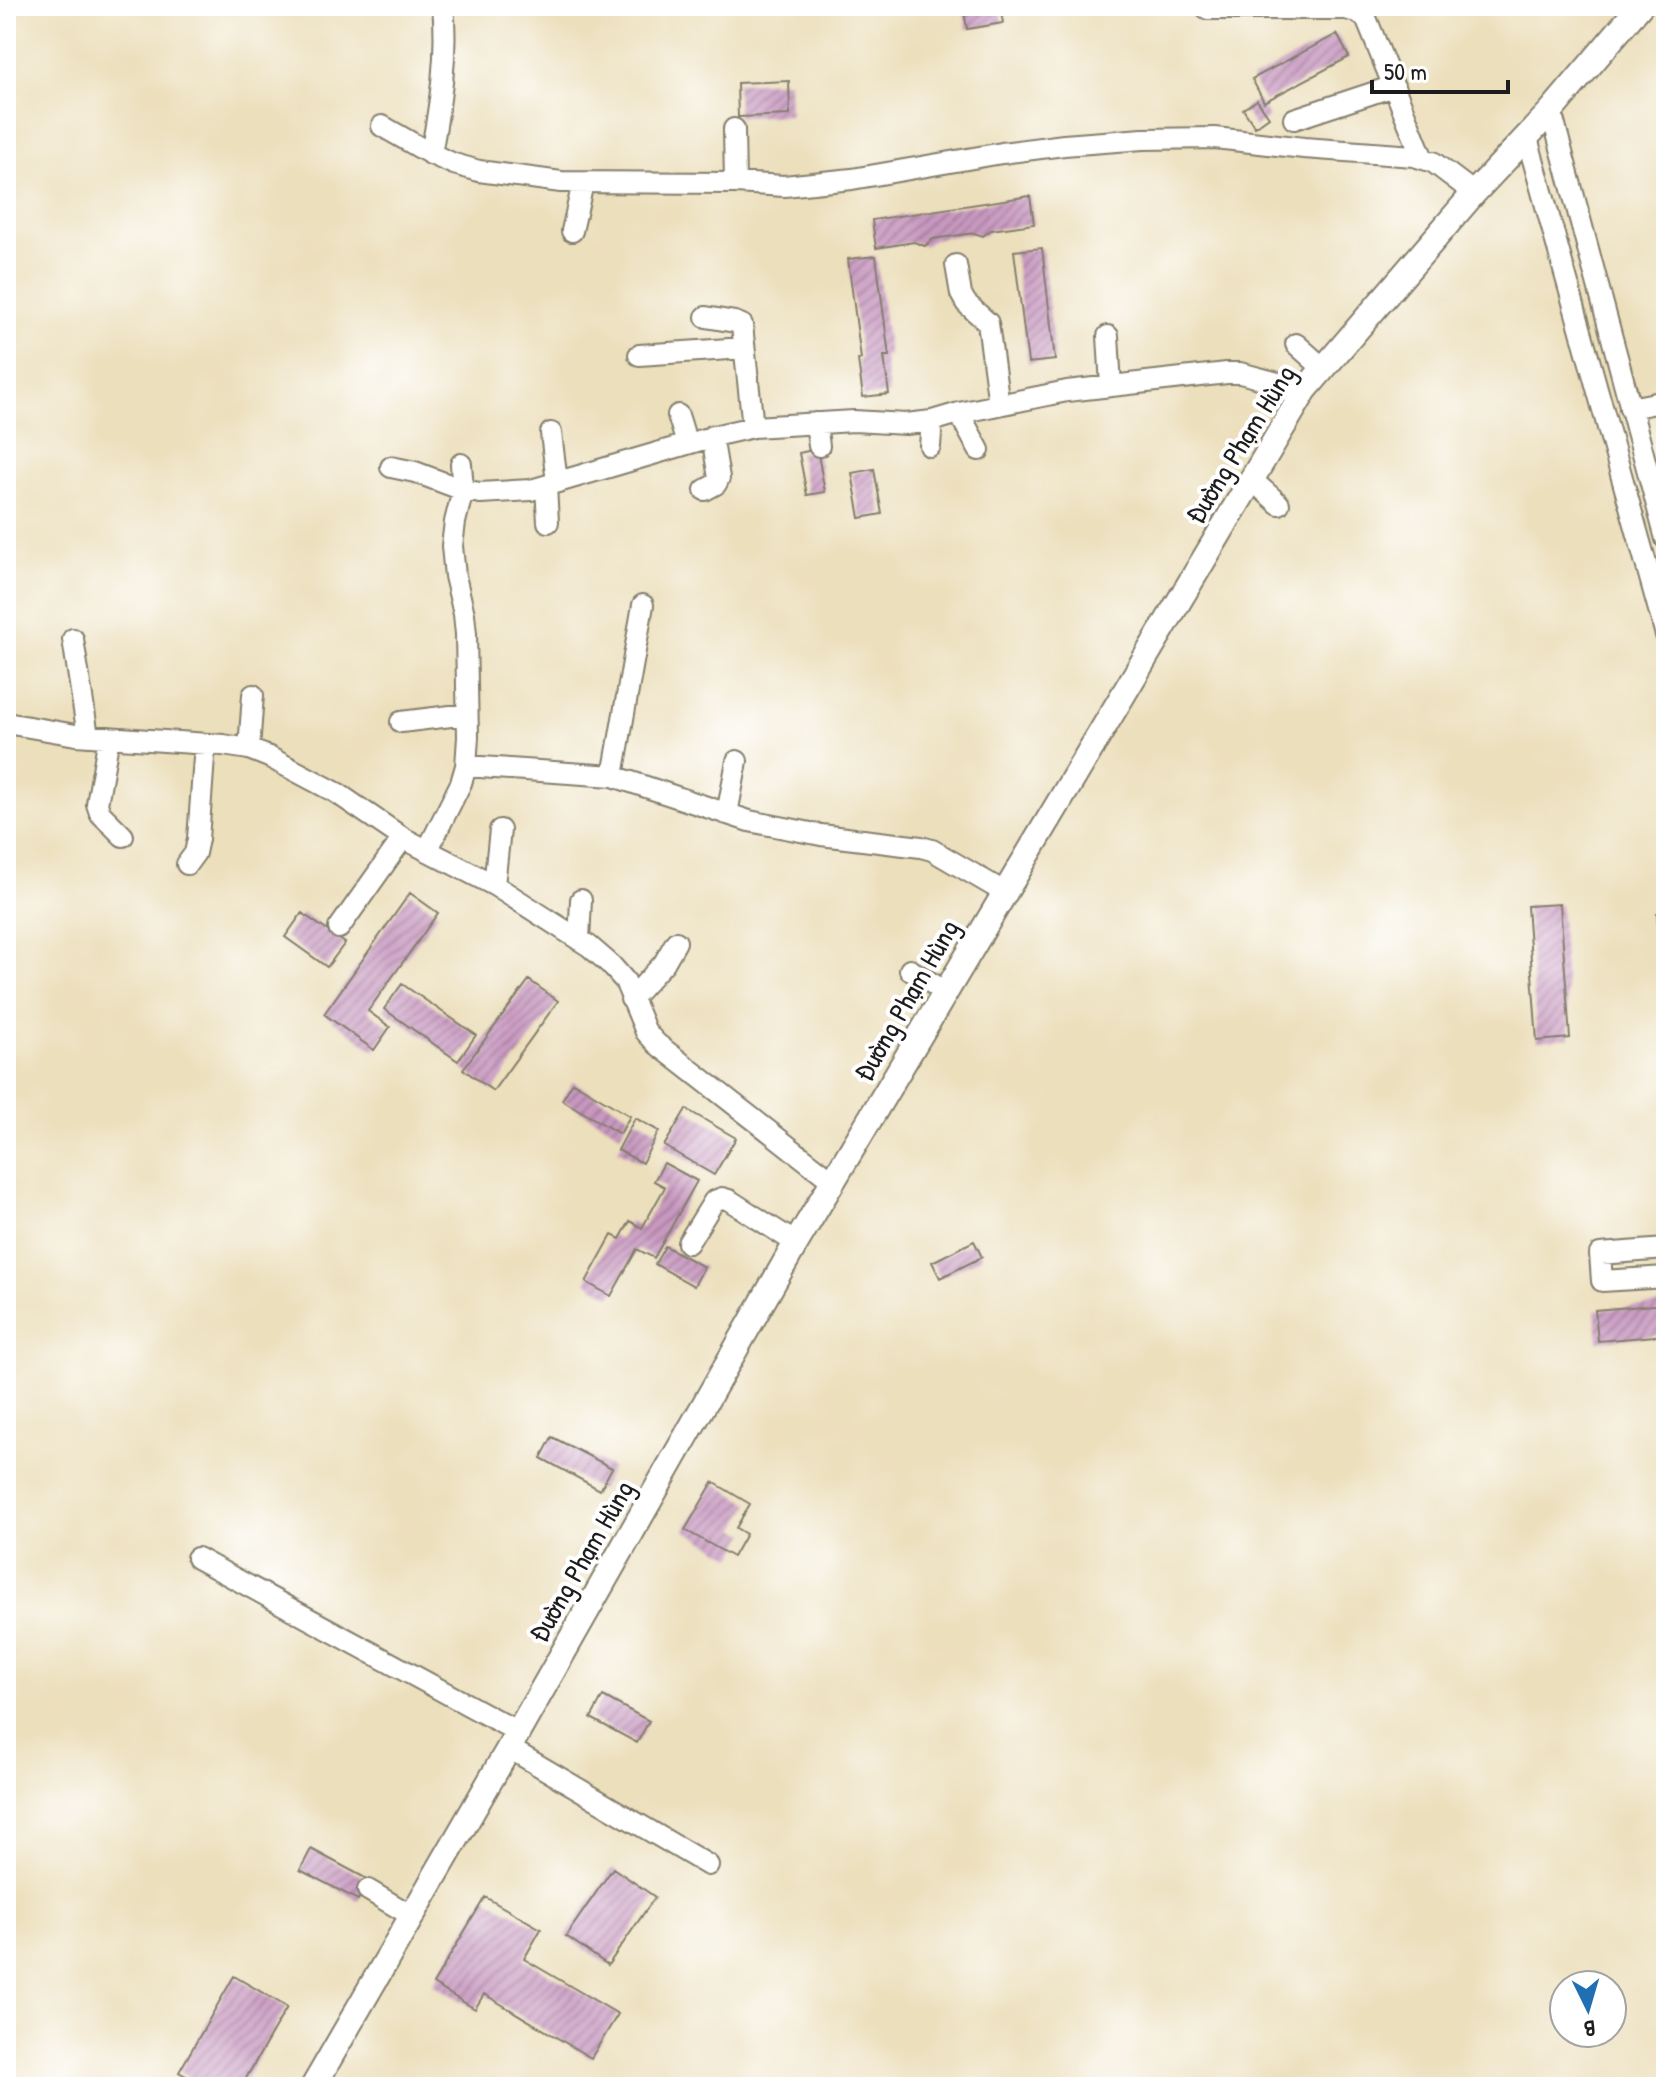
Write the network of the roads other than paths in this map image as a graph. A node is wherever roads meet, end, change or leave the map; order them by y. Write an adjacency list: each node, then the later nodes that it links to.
1 (443, 6): 10 (street)
2 (1204, 6): 4 (street)
3 (1640, 6): 5 (main road, Đường Phạm Hùng)
4 (1394, 86): 6 (street); 11 (street)
5 (1551, 111): 9 (main road, Đường Phạm Hùng); 17 (street)
6 (1294, 119)
7 (382, 126): 10 (street)
8 (734, 129): 13 (street)
9 (1527, 138): 14 (main road, Đường Phạm Hùng); 18 (street)
10 (431, 154): 12 (street)
11 (1423, 159): 13 (street); 14 (street)
12 (583, 183): 13 (street); 15 (street)
13 (735, 183)
14 (1474, 193): 24 (main road, Đường Phạm Hùng)
15 (572, 231)
16 (956, 265): 30 (street)
17 (1595, 279): 18 (street); 25 (street)
18 (1569, 288): 26 (street)
19 (706, 317): 22 (street)
20 (1108, 336): 27 (street)
21 (1296, 344): 24 (street)
22 (744, 348): 23 (street); 36 (street)
23 (639, 355)
24 (1324, 369): 28 (main road, Đường Phạm Hùng)
25 (1620, 372): 26 (street); 31 (street)
26 (1594, 380): 52 (street)
27 (1111, 386): 28 (street); 30 (street)
28 (1305, 390): 45 (main road, Đường Phạm Hùng)
29 (1666, 401): 31 (street)
30 (999, 405): 32 (street)
31 (1630, 408): 51 (street)
32 (959, 413): 34 (street); 42 (street)
33 (678, 415): 39 (street)
34 (932, 421): 35 (street); 41 (street)
35 (816, 423): 36 (street); 40 (street)
36 (753, 427): 38 (street)
37 (551, 433): 46 (street)
38 (712, 436): 39 (street); 48 (street)
39 (687, 444): 46 (street)
40 (819, 446)
41 (930, 446)
42 (979, 450)
43 (461, 464): 47 (street)
44 (391, 467): 47 (street)
45 (1252, 480): 49 (street); 74 (main road, Đường Phạm Hùng)
46 (552, 484): 47 (street); 50 (street)
47 (463, 490): 57 (street)
48 (705, 490)
49 (1279, 504)
50 (548, 522)
51 (1665, 535): 52 (street)
52 (1639, 539): 54 (street)
53 (643, 605): 66 (street)
54 (1666, 635)
55 (73, 639): 60 (street)
56 (253, 695): 63 (street)
57 (467, 714): 58 (street); 65 (street)
58 (401, 722)
59 (6, 723): 60 (street)
60 (88, 736): 61 (street)
61 (109, 737): 62 (street); 69 (street)
62 (205, 744): 63 (street); 72 (street)
63 (249, 749): 70 (street)
64 (737, 761): 67 (street)
65 (466, 766): 66 (street); 71 (street)
66 (613, 776): 67 (street)
67 (727, 814): 74 (street)
68 (500, 830): 73 (street)
69 (123, 836)
70 (403, 838): 71 (street); 76 (street)
71 (427, 851): 73 (street)
72 (187, 864)
73 (494, 885): 77 (street)
74 (1004, 892): 80 (main road, Đường Phạm Hùng)
75 (581, 900): 77 (street)
76 (339, 928)
77 (579, 940): 81 (street)
78 (676, 942): 81 (street)
79 (910, 970): 80 (street)
80 (946, 992): 82 (main road, Đường Phạm Hùng)
81 (631, 999): 82 (street)
82 (834, 1182): 84 (main road, Đường Phạm Hùng)
83 (688, 1243): 84 (street)
84 (796, 1243): 88 (main road, Đường Phạm Hùng)
85 (1666, 1249): 86 (street)
86 (1666, 1277)
87 (197, 1558): 88 (street)
88 (513, 1740): 89 (street); 91 (main road, Đường Phạm Hùng)
89 (708, 1865)
90 (368, 1890): 91 (street)
91 (412, 1916): 92 (main road, Đường Phạm Hùng)
92 (313, 2087)

